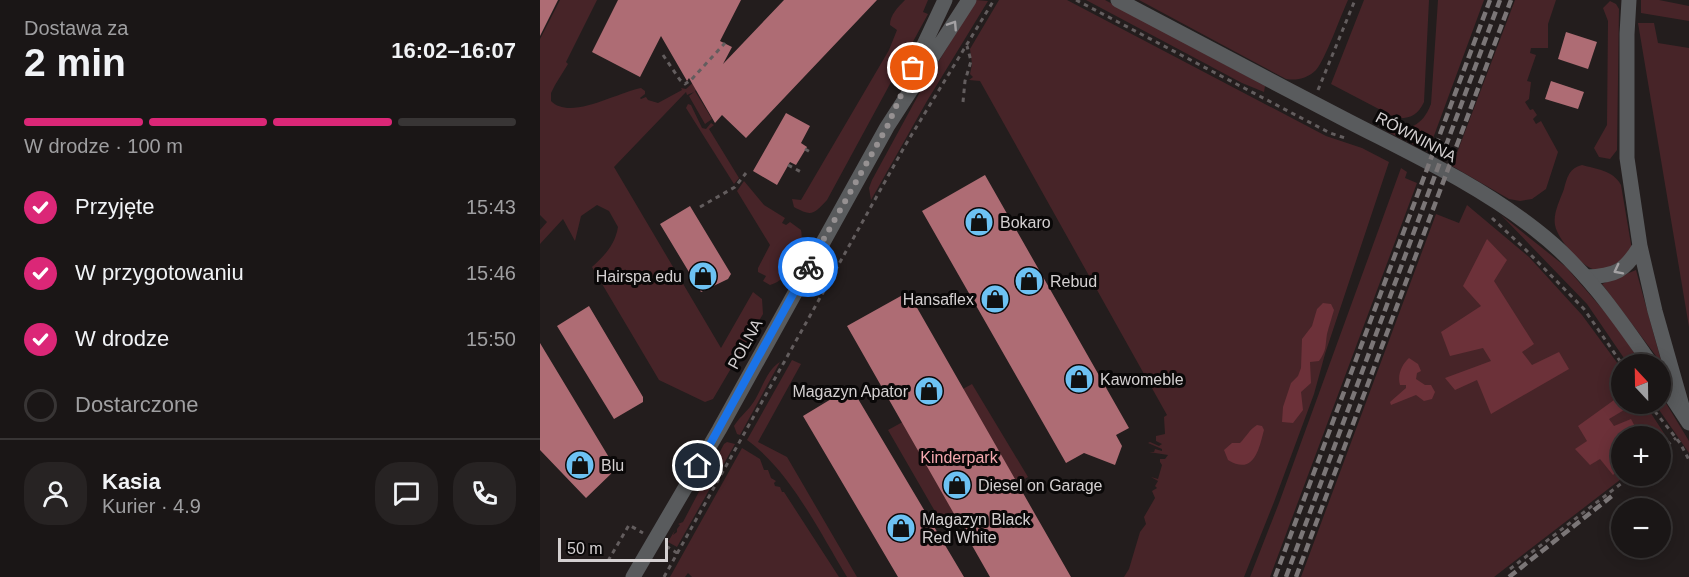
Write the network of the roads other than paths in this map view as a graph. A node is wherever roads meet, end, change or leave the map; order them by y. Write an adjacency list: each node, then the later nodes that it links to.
1 (945, 0): 5 (street, POLNA)
2 (969, 0): 5 (street, POLNA, one-way to 2)
3 (1118, 0): 7 (street, RÓWNINNA)
4 (1629, 0): 6 (street)
5 (887, 127): 11 (street, POLNA)
6 (1640, 246): 7 (street, one-way to 7); 10 (street)
7 (1586, 277): 8 (street, RÓWNINNA)
8 (1643, 354)
9 (1671, 396): 10 (street)
10 (1687, 419)
11 (633, 577)

